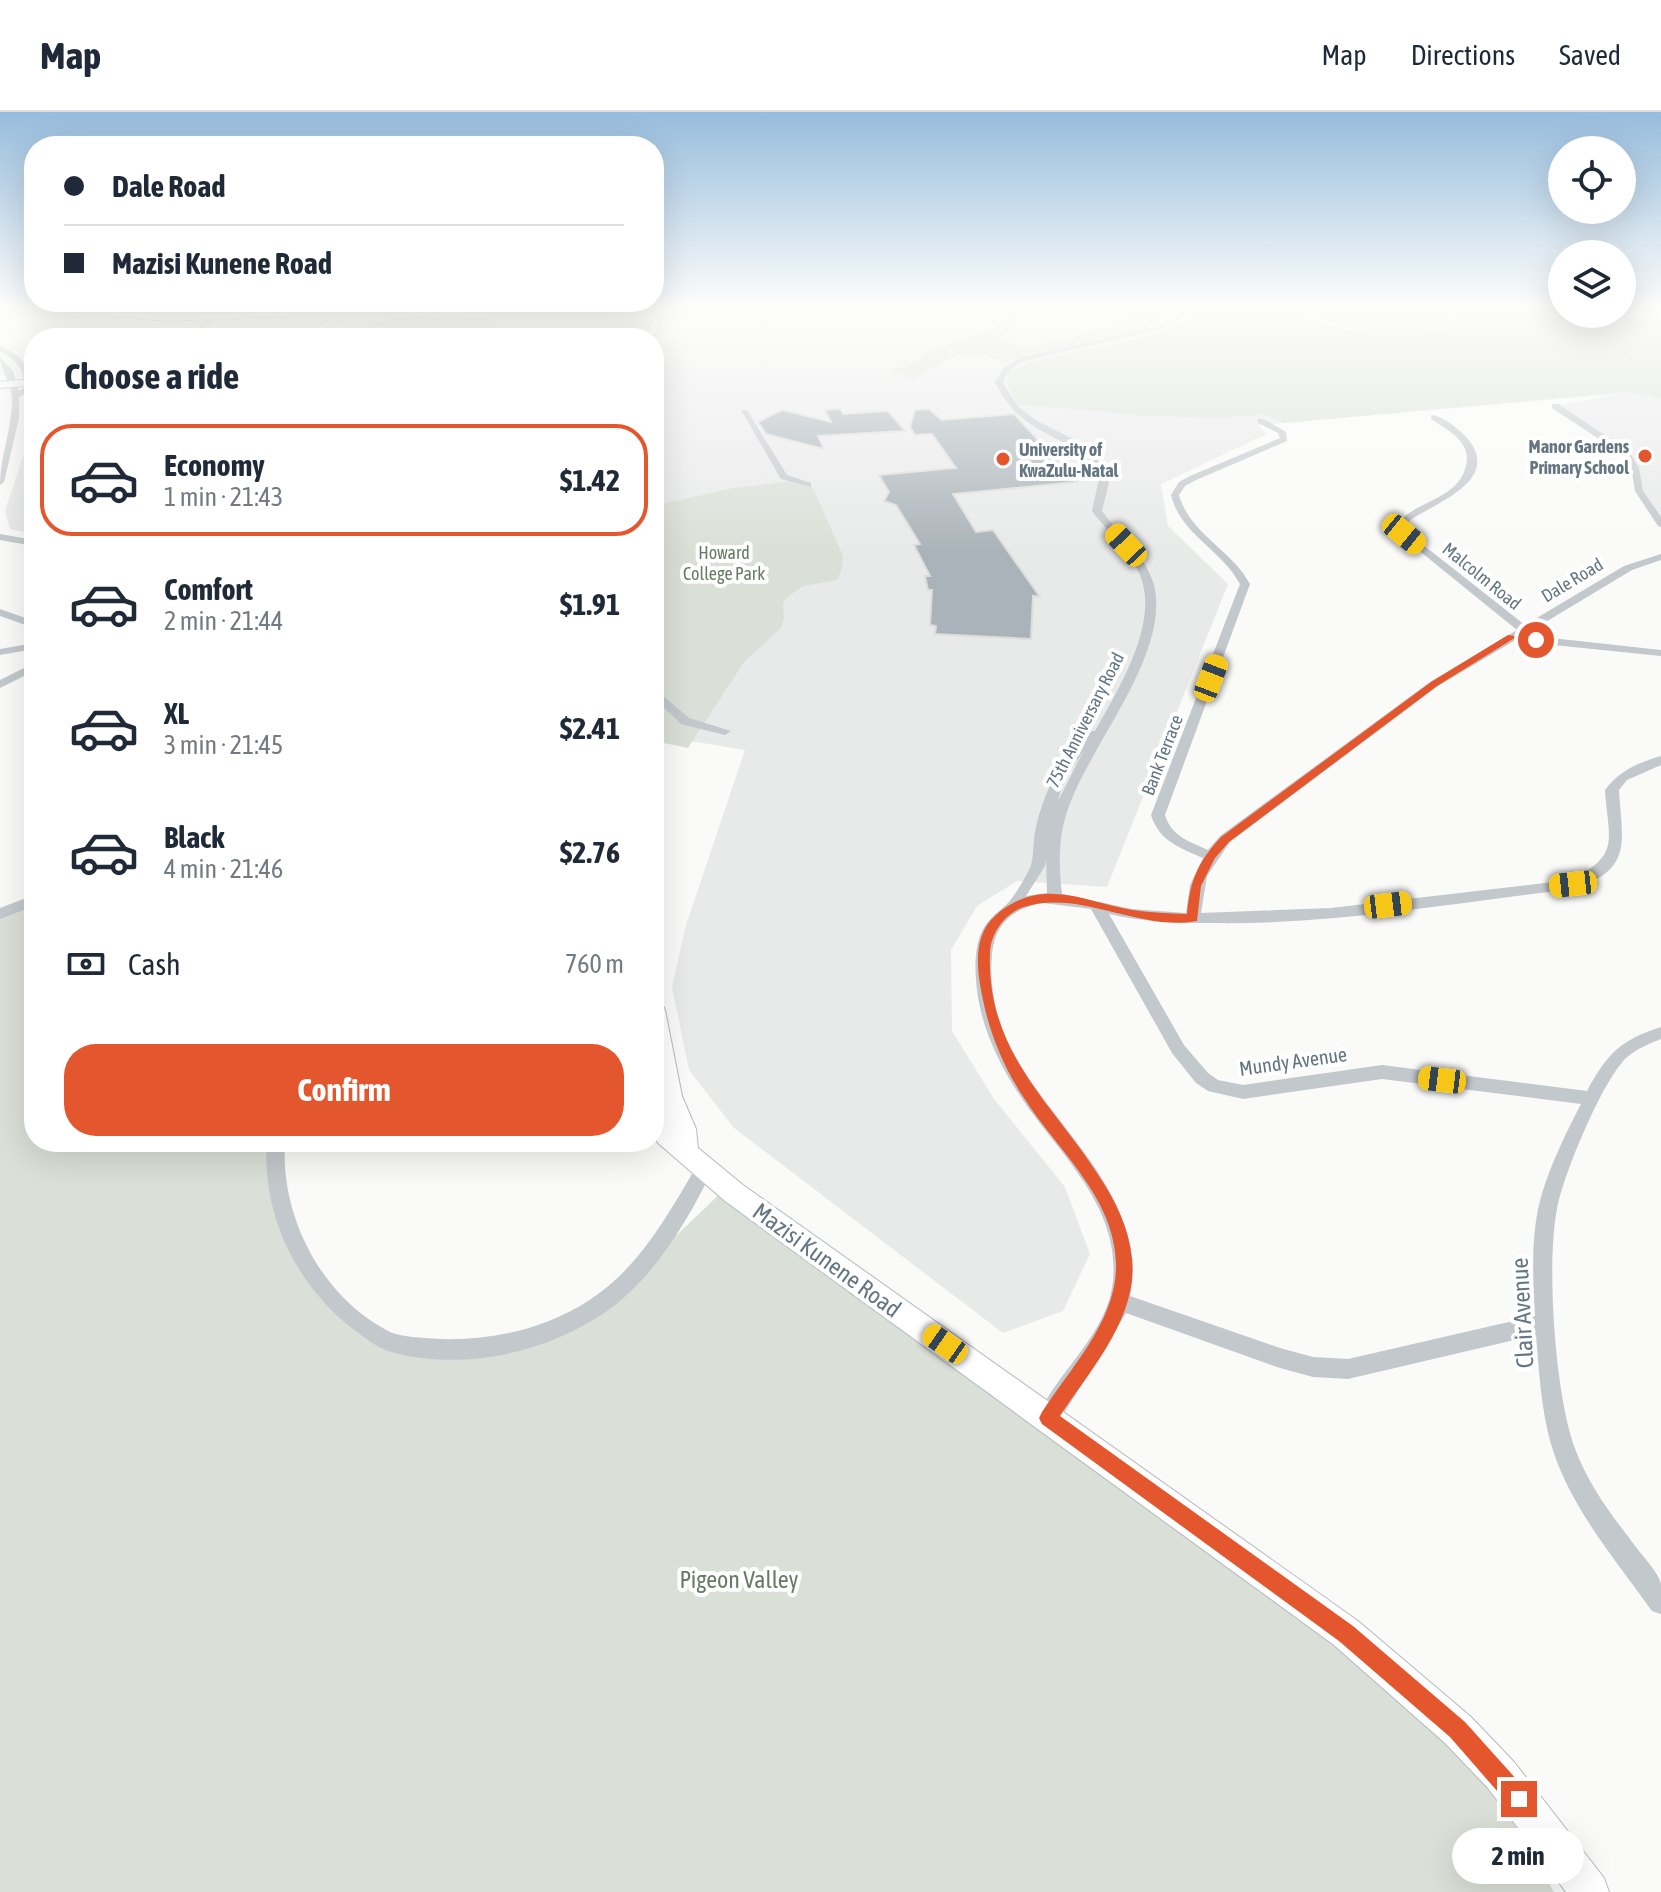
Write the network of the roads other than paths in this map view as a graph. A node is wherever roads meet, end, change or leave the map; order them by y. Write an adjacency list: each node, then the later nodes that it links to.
1 (23, 387): 7 (street)
2 (1002, 387): 24 (street, 75th Anniversary Road)
3 (1555, 406): 10 (street)
4 (744, 412): 9 (street)
5 (1434, 417): 16 (street, Malcolm Road)
6 (1261, 421): 27 (street, Bank Terrace)
7 (1, 467): 8 (street)
8 (0, 482)
9 (808, 485)
10 (1661, 524)
11 (0, 537): 12 (street)
12 (24, 541)
13 (1661, 557): 16 (street, Dale Road)
14 (0, 612): 15 (street)
15 (24, 621)
16 (1524, 630): 17 (street, Dale Road)
17 (1511, 637): 20 (street); 27 (street, Dale Road)
18 (24, 648): 19 (street)
19 (0, 652)
20 (1661, 653)
21 (24, 672): 22 (street)
22 (0, 685)
23 (664, 701): 25 (street)
24 (1103, 722): 28 (street, 75th Anniversary Road); 30 (street)
25 (725, 731)
26 (1661, 760): 33 (street)
27 (1210, 856): 33 (street, Dale Road)
28 (1055, 897): 30 (street); 31 (street)
29 (24, 904): 32 (street)
30 (1013, 906): 40 (street)
31 (1097, 906): 33 (street); 36 (street, Mundy Avenue)
32 (3, 911)
33 (1193, 918)
34 (1661, 1033): 36 (street, Clair Avenue)
35 (664, 1064): 39 (main road)
36 (1593, 1099): 41 (street, Clair Avenue)
37 (664, 1131): 39 (main road, Mazisi Kunene Road)
38 (276, 1152): 39 (street)
39 (695, 1159): 42 (main road, Mazisi Kunene Road)
40 (1120, 1302): 41 (street); 42 (street)
41 (1546, 1323): 43 (street, Clair Avenue)
42 (1048, 1418): 44 (main road, Mazisi Kunene Road)
43 (1661, 1602)
44 (1581, 1884)

